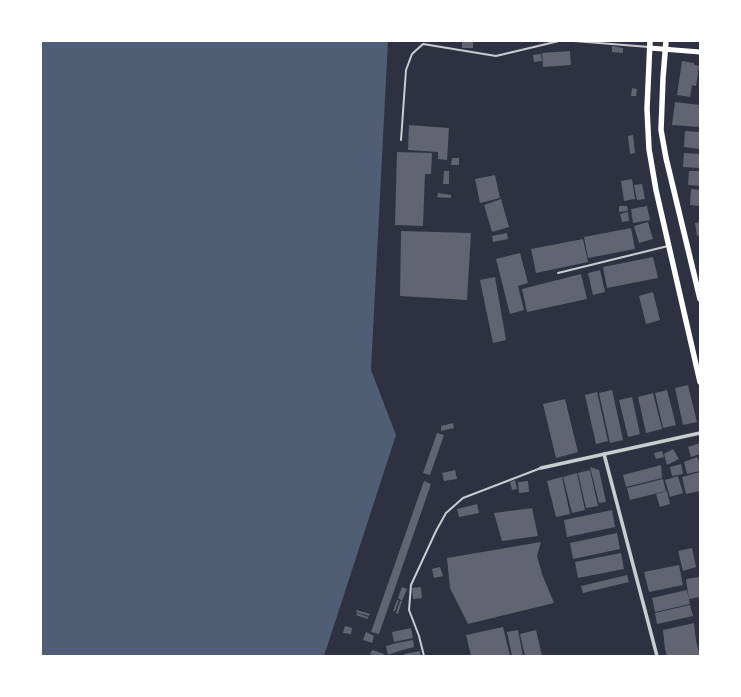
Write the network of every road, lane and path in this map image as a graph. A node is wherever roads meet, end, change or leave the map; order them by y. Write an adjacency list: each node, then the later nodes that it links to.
1 (559, 41): 8 (lane)
2 (574, 41): 5 (lane)
3 (650, 41): 5 (main road)
4 (666, 41): 6 (main road)
5 (650, 48): 6 (main road); 9 (main road)
6 (665, 49): 7 (main road); 11 (main road)
7 (700, 52)
8 (401, 140)
9 (669, 245): 10 (lane); 12 (main road)
10 (558, 273)
11 (700, 299)
12 (700, 382)
13 (700, 433): 14 (street)
14 (604, 454): 15 (street); 17 (street)
15 (541, 468): 16 (lane)
16 (424, 656)
17 (657, 656)

